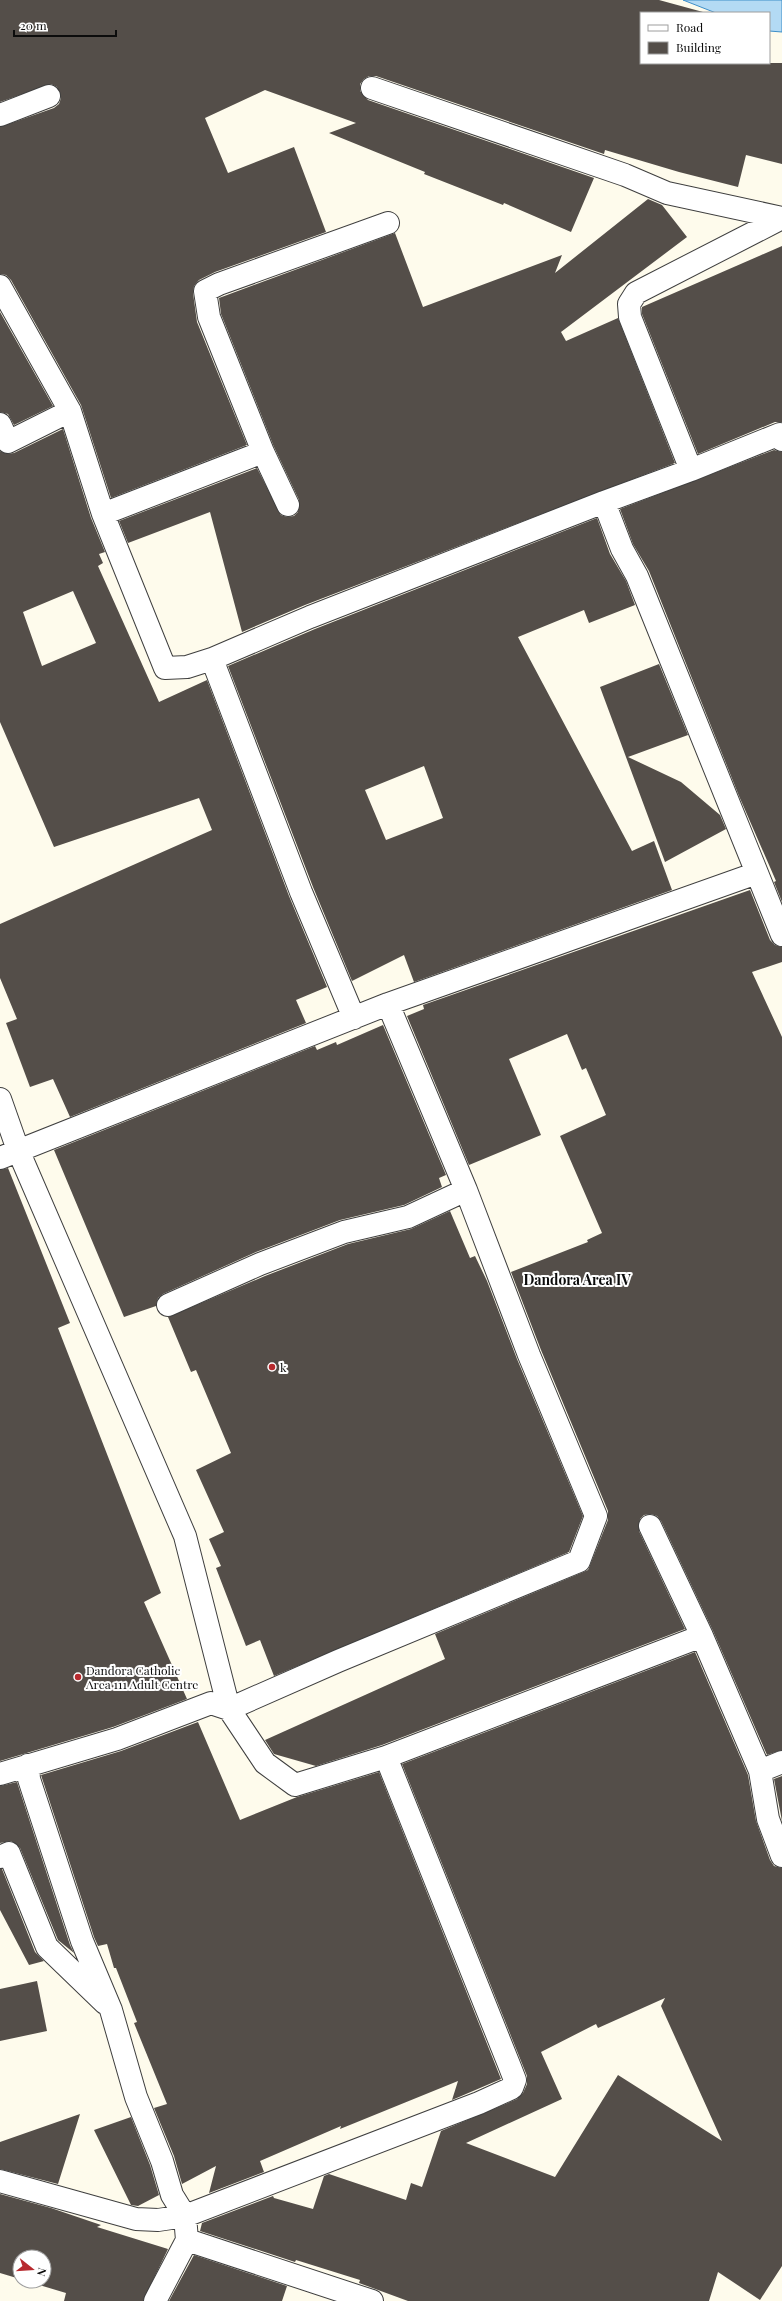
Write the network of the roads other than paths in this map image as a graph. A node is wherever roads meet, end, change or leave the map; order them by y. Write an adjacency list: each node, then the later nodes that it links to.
1 (372, 88): 4 (street)
2 (49, 96): 3 (street)
3 (0, 116)
4 (782, 218): 11 (street)
5 (388, 223): 10 (street)
6 (0, 286): 7 (street)
7 (70, 411): 8 (street); 14 (street)
8 (0, 424)
9 (781, 436): 11 (street)
10 (263, 452): 13 (street); 14 (street)
11 (691, 470): 12 (street)
12 (604, 502): 15 (street); 16 (street)
13 (288, 505)
14 (102, 514): 15 (street)
15 (212, 660): 19 (street)
16 (757, 873): 17 (street); 18 (street)
17 (782, 935)
18 (388, 1004): 19 (street); 22 (street)
19 (354, 1018): 21 (street)
20 (0, 1099): 21 (street)
21 (9, 1154): 26 (street)
22 (466, 1190): 23 (street); 26 (street)
23 (168, 1305)
24 (650, 1526): 25 (street)
25 (702, 1636): 27 (street); 30 (street)
26 (229, 1709): 27 (street); 29 (street)
27 (386, 1757): 36 (street)
28 (782, 1762): 30 (street)
29 (28, 1766): 31 (street); 34 (street)
30 (760, 1771): 32 (street)
31 (0, 1774)
32 (782, 1856)
33 (0, 1857): 34 (street)
34 (111, 2010): 36 (street)
35 (0, 2181): 36 (street)
36 (184, 2216): 37 (street)
37 (187, 2240): 38 (street); 39 (street)
38 (155, 2301)
39 (372, 2301)

